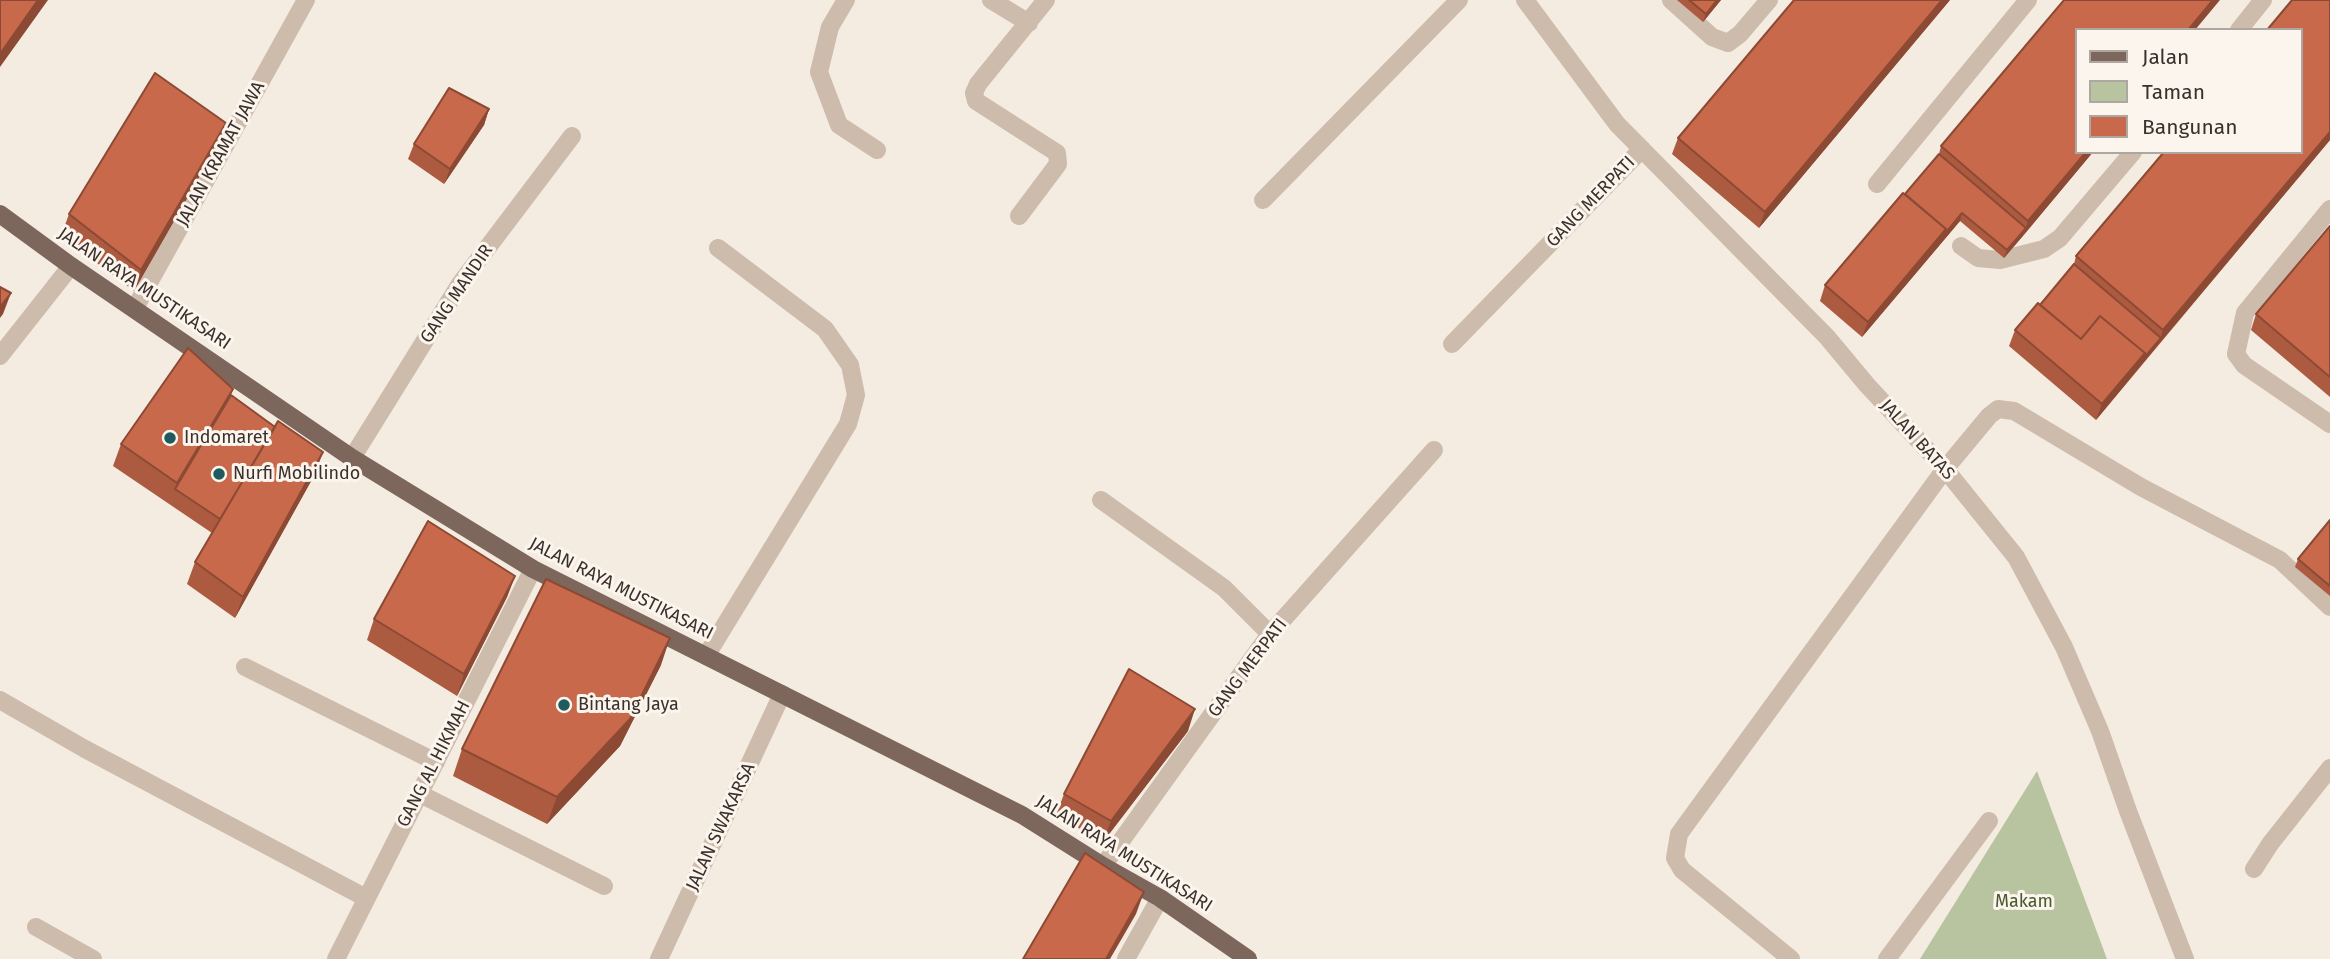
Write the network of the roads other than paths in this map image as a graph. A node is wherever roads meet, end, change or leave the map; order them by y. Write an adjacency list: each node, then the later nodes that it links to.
1 (306, 0): 25 (street, JALAN KRAMAT JAWA)
2 (846, 0): 15 (street)
3 (991, 0): 11 (street)
4 (1046, 0): 11 (street)
5 (1459, 0): 18 (street)
6 (1525, 0): 14 (street, JALAN BATAS)
7 (1671, 0): 8 (street)
8 (1769, 0)
9 (2028, 0): 17 (street)
10 (2263, 0): 12 (street)
11 (1029, 23): 21 (street)
12 (2241, 28)
13 (572, 136): 30 (street, GANG MANDIR)
14 (1642, 149): 26 (street, GANG MERPATI); 31 (street, JALAN BATAS)
15 (877, 150)
16 (2131, 154): 22 (street)
17 (1877, 184)
18 (1263, 200)
19 (2330, 209): 28 (street)
20 (0, 214): 24 (main road, JALAN RAYA MUSTIKASARI)
21 (1019, 216)
22 (1961, 246)
23 (718, 248): 36 (street)
24 (71, 266): 25 (main road, JALAN RAYA MUSTIKASARI); 27 (street)
25 (135, 308): 30 (main road, JALAN RAYA MUSTIKASARI)
26 (1452, 344)
27 (0, 356)
28 (2330, 424)
29 (1434, 450): 35 (street, GANG MERPATI)
30 (352, 458): 33 (main road, JALAN RAYA MUSTIKASARI)
31 (1945, 469): 34 (street); 55 (street); 57 (street, JALAN BATAS)
32 (1101, 500): 35 (street)
33 (533, 569): 36 (main road, JALAN RAYA MUSTIKASARI); 40 (street, GANG AL HIKMAH)
34 (2330, 607)
35 (1270, 634): 44 (street, GANG MERPATI)
36 (706, 656): 38 (main road, JALAN RAYA MUSTIKASARI)
37 (245, 667): 40 (street)
38 (782, 694): 44 (main road, JALAN RAYA MUSTIKASARI); 52 (street, JALAN SWAKARSA)
39 (0, 700): 47 (street)
40 (436, 762): 42 (street, GANG AL HIKMAH)
41 (2330, 768): 45 (street)
42 (420, 794): 46 (street); 47 (street, GANG AL HIKMAH)
43 (1989, 821): 56 (street)
44 (1103, 866): 48 (main road, JALAN RAYA MUSTIKASARI)
45 (2254, 869)
46 (604, 886)
47 (366, 898): 51 (street, GANG AL HIKMAH)
48 (1160, 898): 53 (street); 54 (main road, JALAN RAYA MUSTIKASARI)
49 (36, 927): 50 (street)
50 (93, 959)
51 (336, 959)
52 (659, 959)
53 (1126, 959)
54 (1248, 959)
55 (1791, 959)
56 (1886, 959)
57 (2185, 959)

